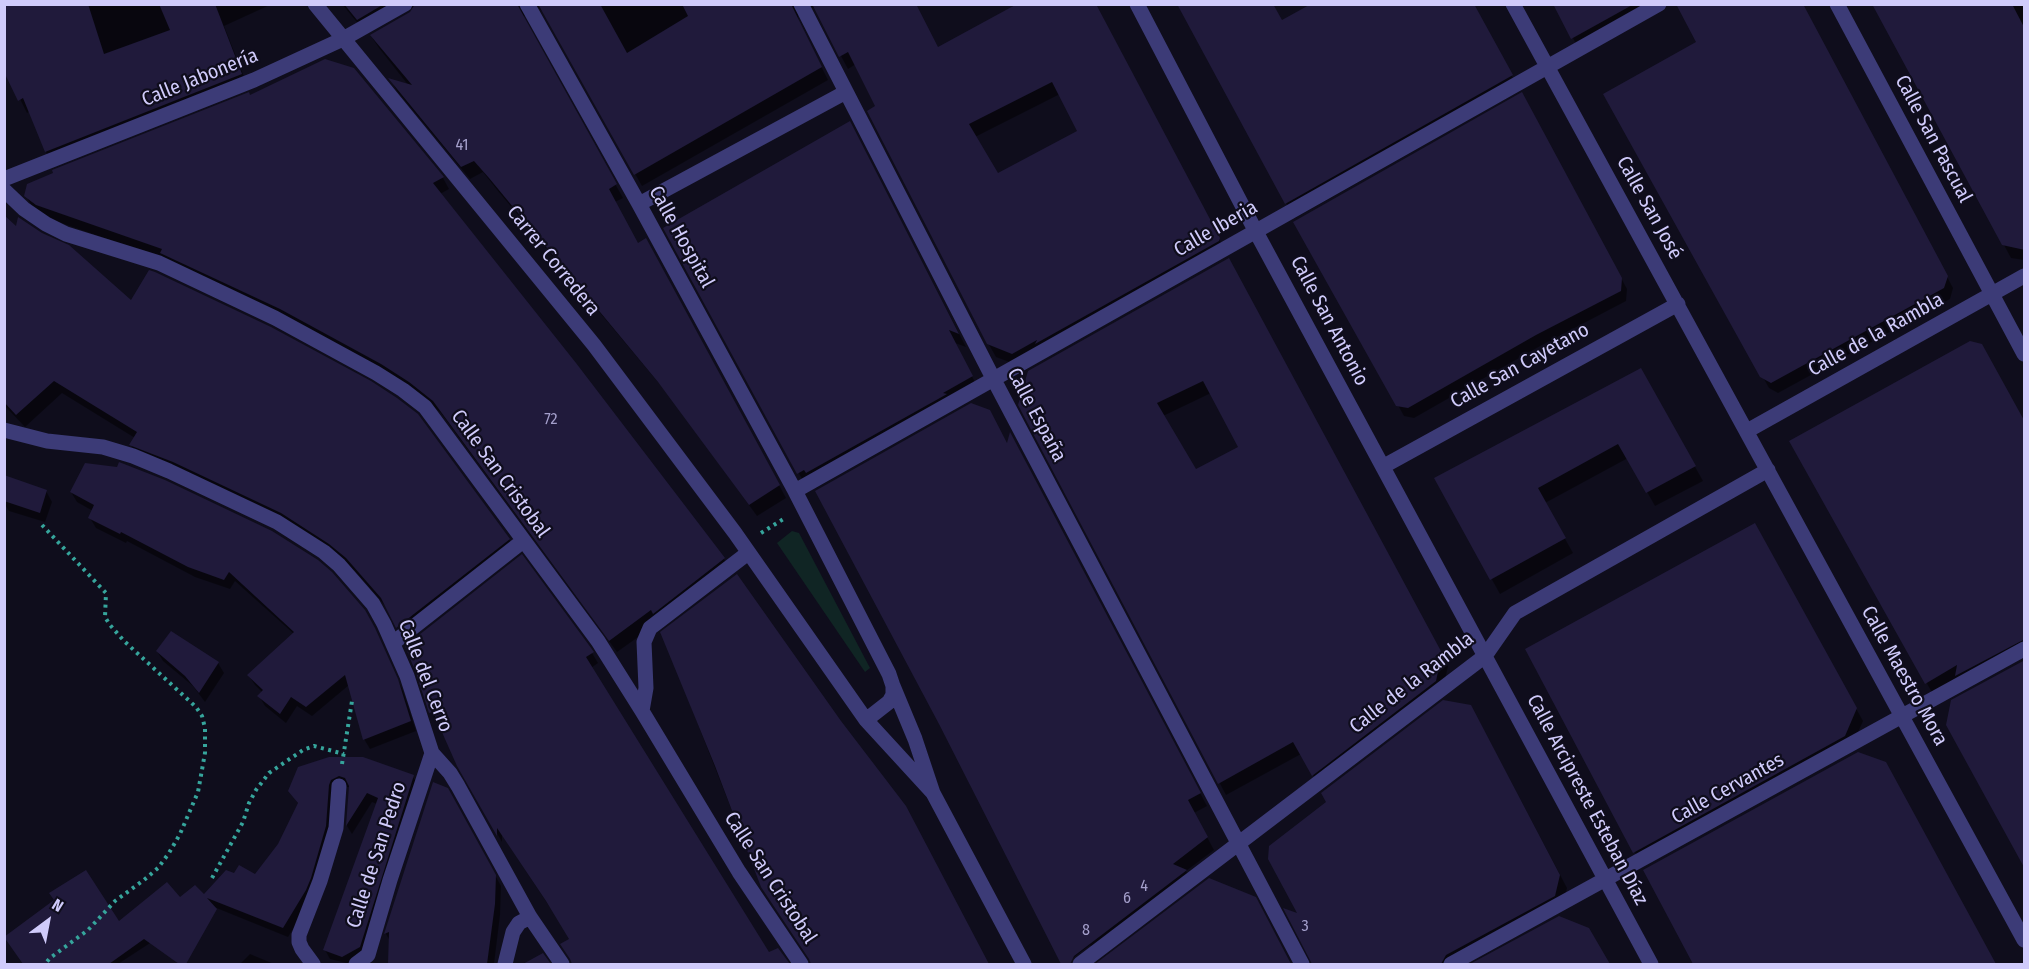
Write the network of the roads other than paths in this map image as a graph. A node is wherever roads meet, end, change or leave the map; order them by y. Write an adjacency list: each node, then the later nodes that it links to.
1 (315, 4): 9 (street, Carrer Corredera)
2 (405, 4): 9 (street, Calle Jabonería)
3 (527, 4): 14 (street, Calle Hospital)
4 (801, 4): 11 (street, Calle España)
5 (1137, 4): 15 (street, Calle San Antonio)
6 (1513, 4): 10 (street, Calle San José)
7 (1659, 4): 10 (street, Calle Iberia)
8 (1837, 4): 17 (street, Calle San Pascual)
9 (343, 39): 12 (street, Calle Jabonería); 27 (street, Carrer Corredera)
10 (1548, 67): 15 (street, Calle Iberia); 18 (street, Calle San José)
11 (846, 92): 14 (street); 20 (street, Calle España)
12 (4, 179)
13 (4, 190): 26 (street, Calle San Cristobal)
14 (639, 204): 25 (street, Calle Hospital)
15 (1256, 230): 20 (street, Calle Iberia); 23 (street, Calle San Antonio)
16 (2025, 276): 17 (street, Calle de la Rambla)
17 (1993, 294): 19 (street, Calle San Pascual); 22 (street, Calle de la Rambla)
18 (1678, 304): 22 (street, Calle San José); 23 (street, Calle San Cayetano)
19 (2025, 354)
20 (994, 380): 25 (street, Calle Iberia); 38 (street, Calle España)
21 (4, 430): 28 (street, Calle del Cerro)
22 (1747, 431): 24 (street, Calle Maestro Mora)
23 (1384, 466): 30 (street, Calle San Antonio)
24 (1768, 470): 30 (street, Calle de la Rambla); 33 (street, Calle Maestro Mora)
25 (795, 491): 31 (street, Calle Hospital)
26 (523, 541): 28 (street); 32 (street, Calle San Cristobal)
27 (745, 548): 32 (street); 34 (street, Carrer Corredera)
28 (393, 643): 35 (street, Calle del Cerro)
29 (2025, 649): 33 (street, Calle Cervantes)
30 (1485, 656): 38 (street, Calle de la Rambla); 39 (street, Calle Arcipreste Esteban Díaz)
31 (893, 686): 34 (street); 37 (street, Calle Hospital)
32 (642, 711): 46 (street, Calle San Cristobal)
33 (1903, 717): 39 (street, Calle Cervantes); 41 (street, Calle Maestro Mora)
34 (866, 720): 37 (street, Carrer Corredera)
35 (432, 753): 40 (street, Calle del Cerro); 42 (street, Calle de San Pedro)
36 (339, 786): 43 (street)
37 (933, 794): 47 (street)
38 (1237, 844): 48 (street, Calle de la Rambla); 49 (street, Calle España)
39 (1606, 880): 50 (street, Calle Cervantes); 51 (street, Calle Arcipreste Esteban Díaz)
40 (531, 917): 44 (street); 45 (street, Calle del Cerro)
41 (2025, 940)
42 (364, 961)
43 (313, 964)
44 (505, 964)
45 (562, 964)
46 (801, 964)
47 (1024, 964)
48 (1080, 964)
49 (1302, 964)
50 (1451, 964)
51 (1651, 964)

